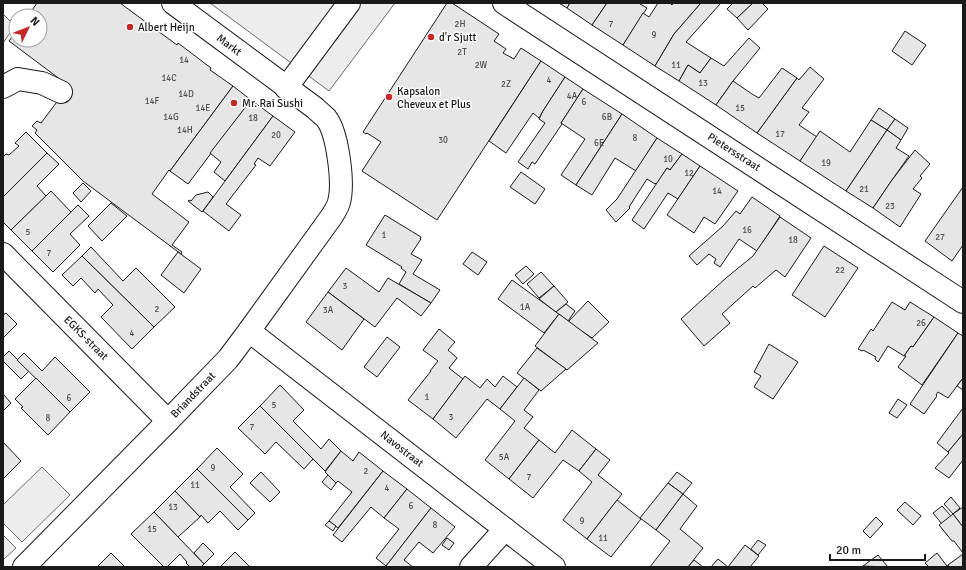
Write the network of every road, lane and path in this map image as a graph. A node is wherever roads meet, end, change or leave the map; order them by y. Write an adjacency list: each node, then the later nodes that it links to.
1 (173, 3): 5 (street, Markt)
2 (349, 3): 5 (street)
3 (504, 3): 9 (street, Pietersstraat)
4 (3, 87): 6 (street)
5 (286, 88): 7 (street, Markt)
6 (61, 92)
7 (339, 203): 10 (street, Briandstraat)
8 (3, 254): 11 (street, EGKS-straat)
9 (963, 302)
10 (249, 331): 11 (street, Briandstraat); 12 (street, Navostraat)
11 (168, 421): 13 (street, Briandstraat)
12 (505, 529): 14 (street); 15 (street, Navostraat)
13 (24, 567)
14 (471, 567)
15 (554, 567)

